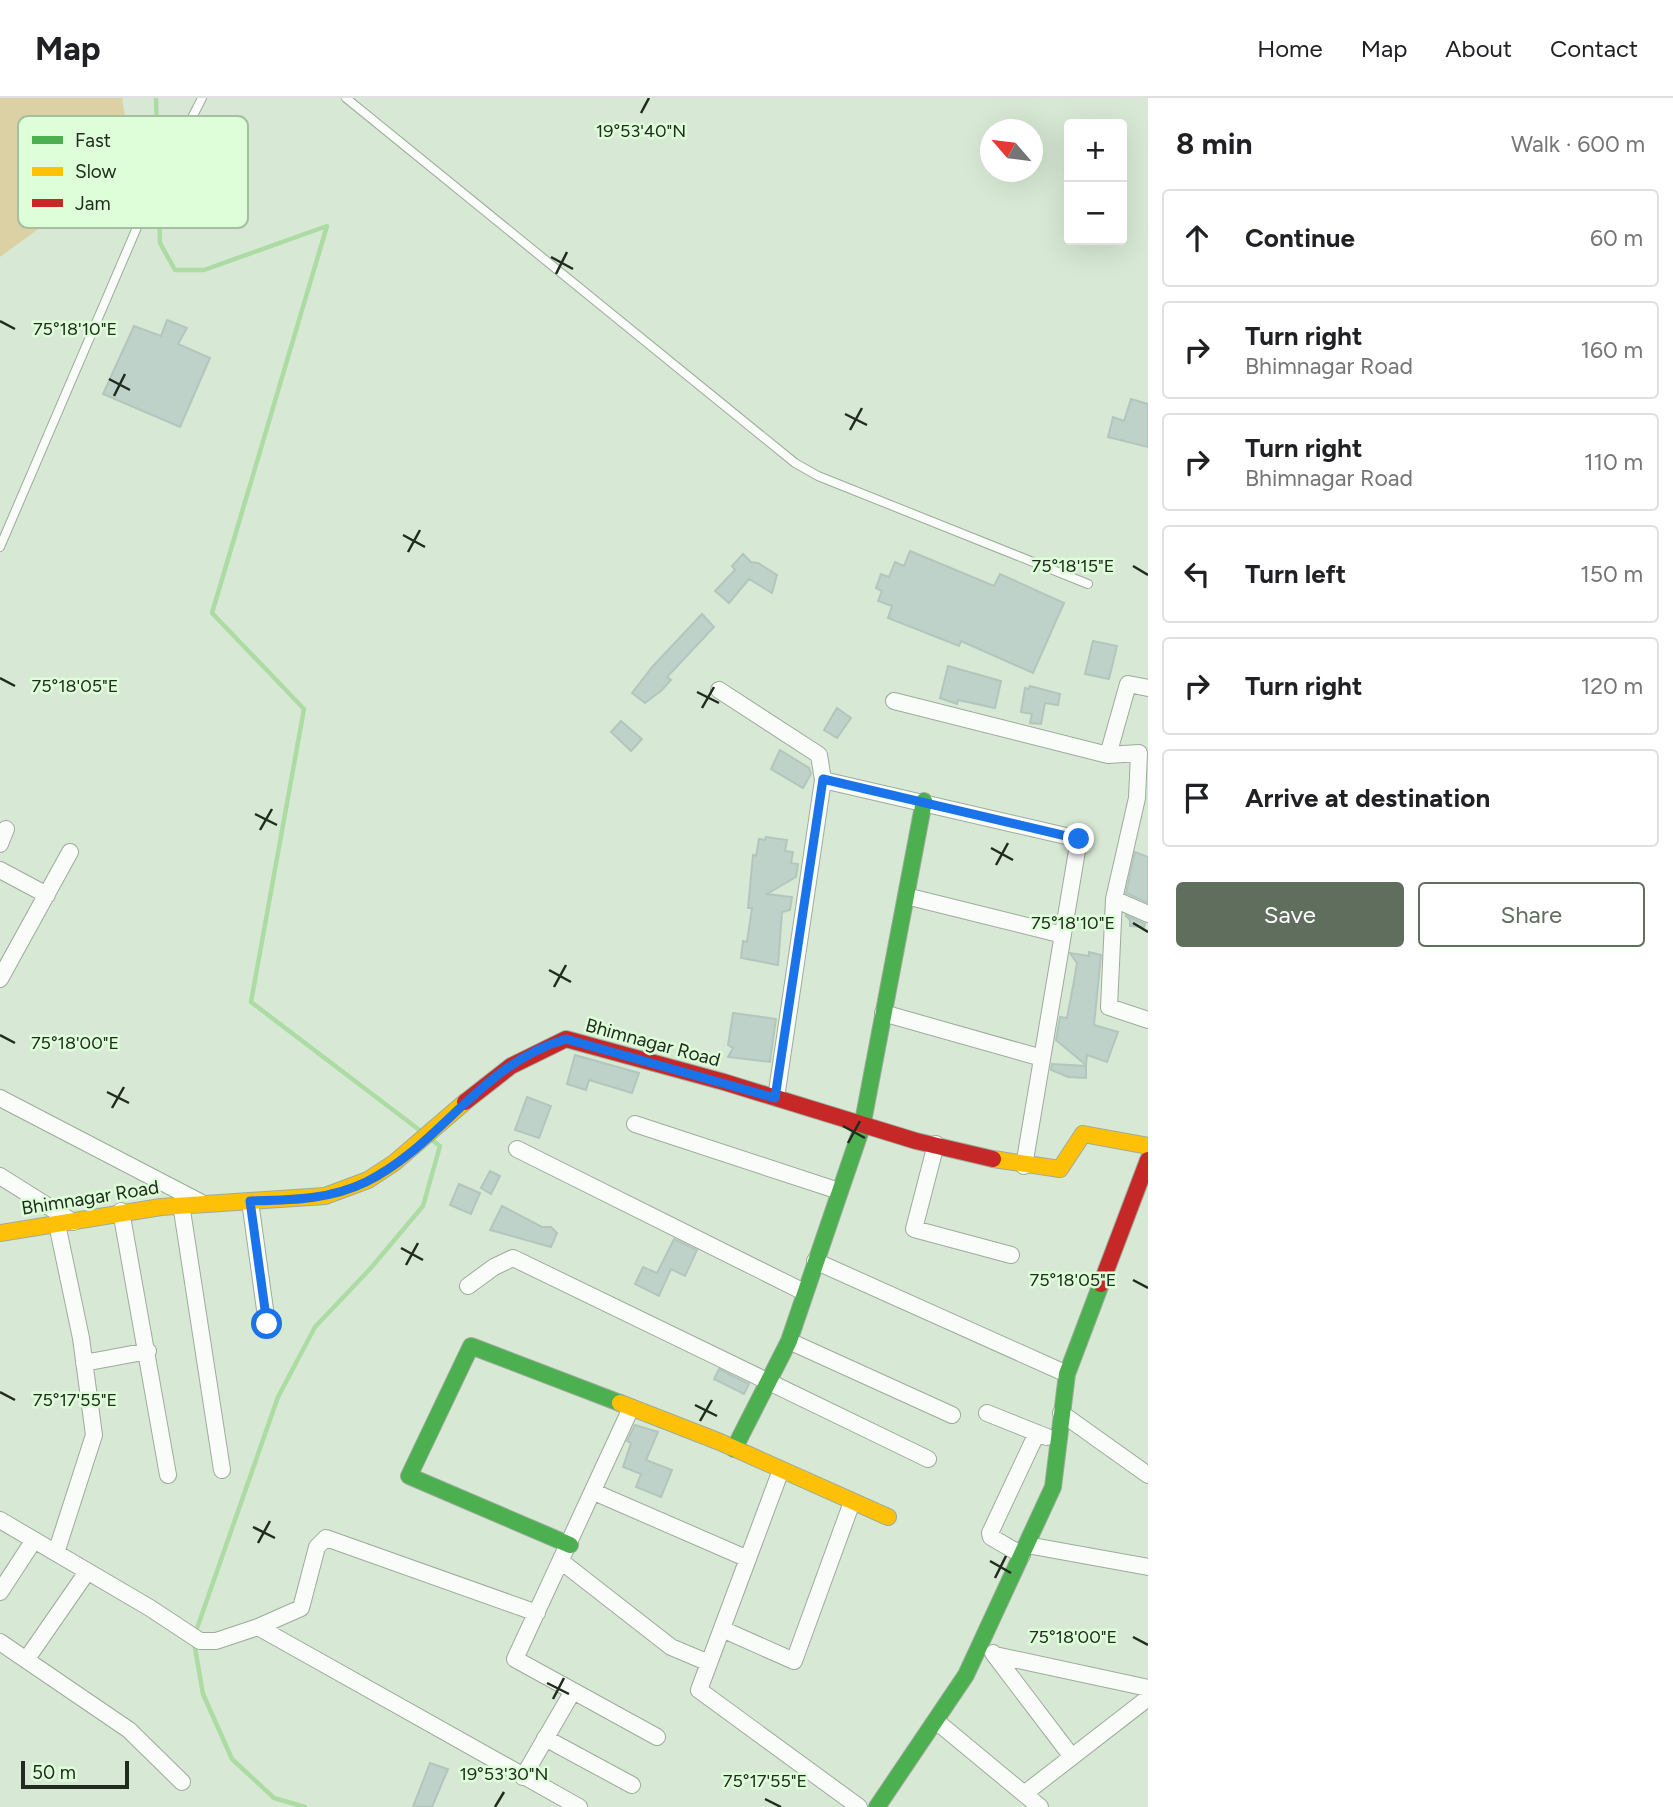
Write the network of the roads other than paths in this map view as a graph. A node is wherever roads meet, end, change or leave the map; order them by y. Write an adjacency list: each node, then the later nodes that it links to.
1 (202, 98): 3 (lane)
2 (346, 98): 6 (lane)
3 (194, 116)
4 (137, 228): 5 (lane)
5 (0, 547)
6 (1088, 584)
7 (1148, 688): 10 (street)
8 (719, 690): 11 (street)
9 (894, 701): 10 (street)
10 (1108, 755): 12 (street)
11 (823, 779): 13 (street); 26 (street)
12 (1142, 799): 18 (street)
13 (924, 801): 17 (street); 20 (street)
14 (70, 852): 16 (street)
15 (0, 870): 16 (street)
16 (47, 895): 21 (street)
17 (906, 896): 20 (street); 22 (street)
18 (1114, 899): 19 (street); 23 (street)
19 (1148, 914)
20 (1063, 935): 24 (street)
21 (0, 979)
22 (883, 1013): 24 (street); 28 (street)
23 (1148, 1020)
24 (1042, 1058): 32 (street)
25 (0, 1098): 37 (street)
26 (775, 1098): 28 (street, Bhimnagar Road); 36 (street, Bhimnagar Road)
27 (635, 1124): 35 (street)
28 (862, 1127): 29 (street, Bhimnagar Road); 35 (street)
29 (936, 1144): 32 (street, Bhimnagar Road); 42 (street)
30 (1148, 1146): 32 (street, Bhimnagar Road)
31 (517, 1149): 45 (street)
32 (1024, 1166)
33 (1147, 1166): 50 (street)
34 (0, 1176): 40 (street)
35 (839, 1191): 43 (street)
36 (250, 1201): 37 (street, Bhimnagar Road); 46 (street)
37 (200, 1202): 38 (street, Bhimnagar Road)
38 (181, 1204): 39 (street, Bhimnagar Road); 60 (street)
39 (121, 1211): 40 (street, Bhimnagar Road); 48 (street)
40 (64, 1223): 41 (street, Bhimnagar Road); 49 (street)
41 (0, 1233)
42 (1011, 1255)
43 (815, 1261): 45 (street); 50 (street)
44 (468, 1286): 51 (street)
45 (804, 1292): 47 (street)
46 (267, 1324)
47 (789, 1341): 51 (street); 55 (street)
48 (148, 1350): 49 (street); 62 (street)
49 (84, 1363): 71 (street)
50 (1067, 1374): 54 (street)
51 (767, 1380): 58 (street); 59 (street)
52 (631, 1408): 58 (street); 64 (street); 69 (street)
53 (987, 1413): 56 (street)
54 (1061, 1413): 57 (street); 63 (street)
55 (952, 1415)
56 (1037, 1433): 57 (street); 70 (street)
57 (1058, 1441): 70 (street)
58 (734, 1449): 61 (street)
59 (928, 1460)
60 (222, 1470)
61 (781, 1470): 65 (street); 72 (street)
62 (168, 1475)
63 (1148, 1475)
64 (594, 1492): 69 (street); 72 (street)
65 (852, 1502): 66 (street); 79 (street)
66 (888, 1517)
67 (0, 1520): 68 (street)
68 (34, 1540): 71 (street); 76 (street)
69 (570, 1545): 73 (street)
70 (1024, 1550): 74 (street); 80 (street)
71 (56, 1553): 75 (street)
72 (748, 1559): 79 (street)
73 (562, 1562): 77 (street); 84 (street)
74 (1148, 1567)
75 (87, 1572): 78 (street); 83 (street)
76 (0, 1592)
77 (537, 1613): 78 (street); 86 (street)
78 (258, 1627): 92 (street)
79 (722, 1629): 84 (street)
80 (983, 1640): 82 (street); 88 (street)
81 (0, 1642): 83 (street)
82 (995, 1655): 85 (street); 91 (street)
83 (26, 1660): 93 (street)
84 (709, 1663): 97 (street)
85 (1148, 1688)
86 (573, 1691): 89 (street); 90 (street)
87 (1148, 1698): 91 (street)
88 (936, 1721): 95 (street); 98 (street)
89 (657, 1737)
90 (545, 1738): 92 (street); 94 (street)
91 (1072, 1757): 95 (street)
92 (523, 1777): 96 (street)
93 (182, 1782)
94 (632, 1785)
95 (1024, 1794): 99 (street)
96 (579, 1807)
97 (859, 1807)
98 (877, 1807)
99 (1040, 1807)

